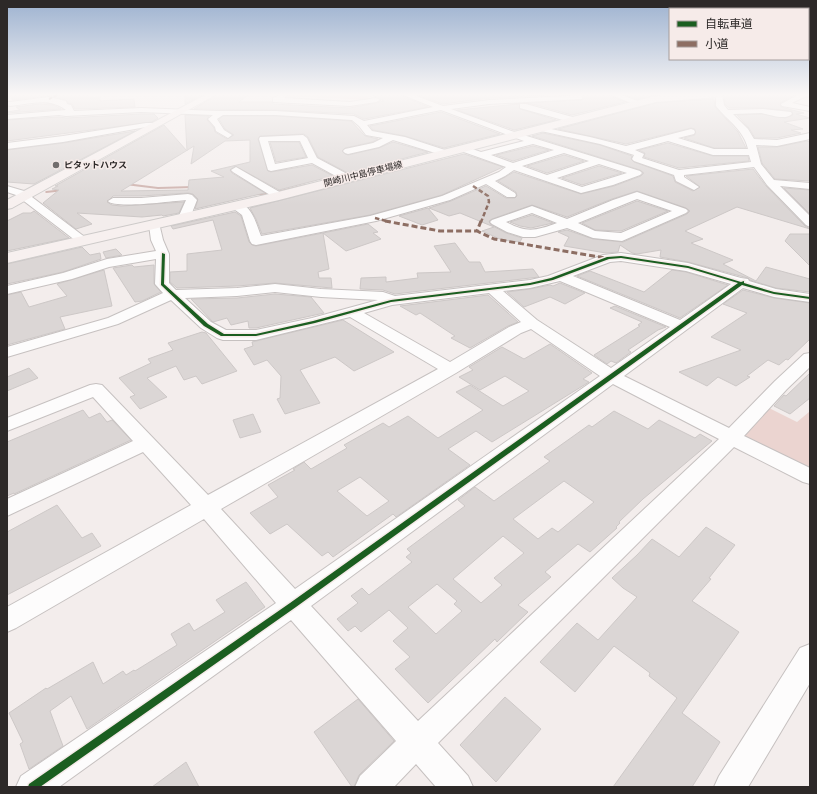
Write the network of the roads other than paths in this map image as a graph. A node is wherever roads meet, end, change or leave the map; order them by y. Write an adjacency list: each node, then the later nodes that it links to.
1 (55, 131): 20 (street)
2 (110, 131): 17 (street)
3 (143, 131): 51 (main road)
4 (220, 131): 11 (street)
5 (367, 131): 14 (street)
6 (503, 131): 12 (street)
7 (532, 131): 12 (main road, 関崎川中島停車場線)
8 (551, 131): 26 (street)
9 (689, 131): 15 (street)
10 (745, 131): 22 (street)
11 (228, 135)
12 (514, 135): 18 (street); 24 (main road, 関崎川中島停車場線)
13 (810, 136): 16 (street)
14 (392, 137): 27 (street); 29 (street)
15 (668, 138): 26 (street); 28 (street)
16 (799, 138): 19 (street); 22 (street)
17 (63, 139): 20 (street); 23 (street)
18 (534, 141): 25 (street); 30 (street)
19 (810, 141)
20 (35, 143): 21 (street)
21 (7, 146)
22 (752, 147): 28 (street); 35 (street)
23 (71, 149)
24 (464, 149): 29 (main road, 関崎川中島停車場線); 30 (street)
25 (565, 150): 33 (street); 36 (street)
26 (627, 150): 37 (street)
27 (348, 151)
28 (713, 152): 31 (street)
29 (445, 153): 40 (main road, 関崎川中島停車場線)
30 (481, 155): 36 (street)
31 (698, 156)
32 (313, 160): 32 (street); 40 (street)
33 (599, 161): 41 (street); 49 (street)
34 (675, 162): 37 (street)
35 (756, 164): 39 (street); 45 (street)
36 (513, 166): 41 (street); 42 (street)
37 (660, 166): 39 (street)
38 (236, 170): 52 (street)
39 (678, 173): 44 (street)
40 (347, 178): 52 (main road, 関崎川中島停車場線)
41 (547, 178): 49 (street)
42 (486, 180): 50 (street); 58 (street)
43 (706, 180): 44 (street)
44 (684, 181): 47 (street)
45 (771, 183): 46 (street); 57 (street)
46 (810, 186)
47 (694, 187)
48 (7, 189): 51 (street)
49 (580, 190): 54 (street)
50 (511, 195)
51 (23, 196): 56 (main road); 63 (street)
52 (279, 196): 58 (main road, 関崎川中島停車場線)
53 (113, 200): 59 (street)
54 (617, 202): 60 (street); 60 (street)
55 (804, 204): 57 (street)
56 (7, 205)
57 (792, 205): 61 (street)
58 (236, 206): 59 (main road, 関崎川中島停車場線)
59 (184, 218): 62 (main road, 関崎川中島停車場線)
60 (566, 223): 60 (street)
61 (810, 223)
62 (154, 225): 63 (main road, 関崎川中島停車場線); 64 (street)
63 (84, 241): 65 (main road, 関崎川中島停車場線)
64 (163, 254): 69 (street); 70 (street)
65 (7, 258)
66 (561, 276): 67 (street); 68 (street); 75 (street)
67 (743, 282): 71 (street); 75 (street)
68 (492, 289): 72 (street); 74 (street)
69 (7, 290)
70 (172, 294): 72 (street); 73 (street); 76 (street)
71 (810, 298)
72 (398, 300): 73 (street)
73 (352, 312): 78 (street)
74 (532, 322): 78 (street); 79 (street)
75 (681, 326): 79 (street)
76 (7, 352)
77 (810, 358): 81 (street)
78 (450, 369): 84 (street)
79 (611, 376): 81 (street); 86 (street)
80 (7, 425): 82 (street)
81 (732, 437): 83 (street); 89 (street)
82 (146, 443): 84 (street); 85 (street)
83 (810, 477)
84 (206, 507): 86 (street); 87 (street)
85 (7, 508)
86 (293, 605): 89 (street); 90 (street)
87 (7, 620)
88 (810, 656): 93 (street)
89 (417, 742): 91 (street); 92 (street)
90 (32, 787)
91 (371, 787)
92 (457, 787)
93 (730, 787)

